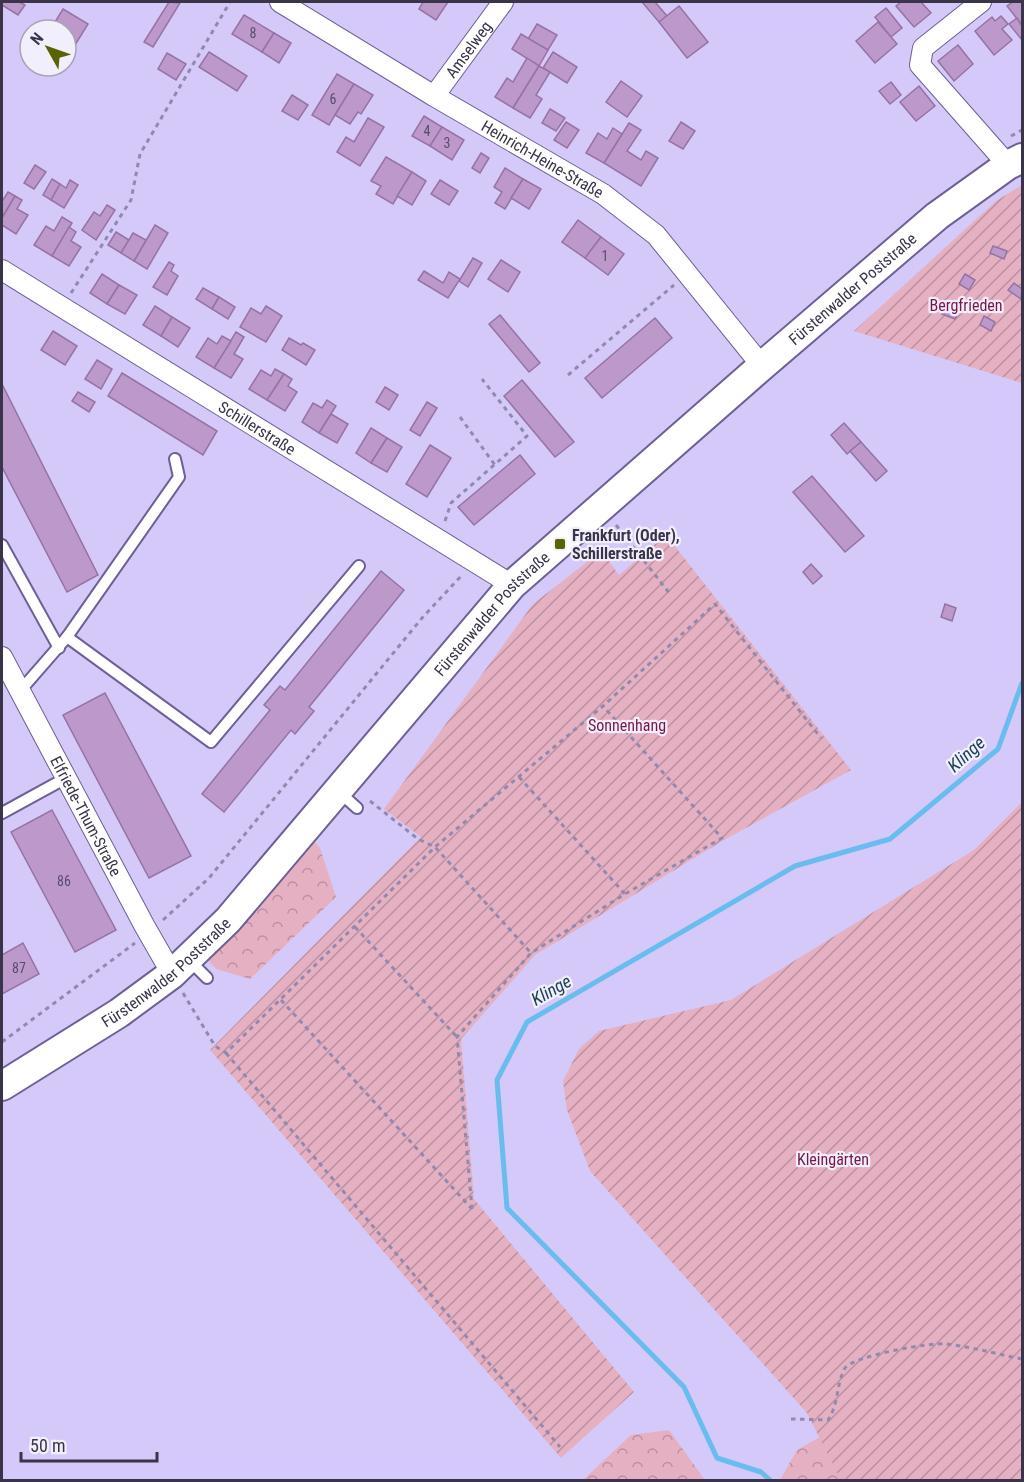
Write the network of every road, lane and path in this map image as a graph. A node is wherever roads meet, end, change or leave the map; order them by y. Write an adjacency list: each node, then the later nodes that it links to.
1 (230, 2): 9 (path)
2 (280, 2): 5 (street, Heinrich-Heine-Straße)
3 (503, 2): 5 (street, Amselweg)
4 (981, 2): 6 (street, Fürstenwalder Poststraße)
5 (434, 96): 8 (street, Heinrich-Heine-Straße)
6 (1015, 162): 10 (street, Fürstenwalder Poststraße)
7 (2, 270): 9 (street, Schillerstraße)
8 (687, 274): 10 (street, Heinrich-Heine-Straße); 11 (path)
9 (62, 307): 17 (street, Schillerstraße)
10 (762, 366): 22 (street, Fürstenwalder Poststraße)
11 (568, 375)
12 (482, 379): 15 (path)
13 (460, 417): 15 (path)
14 (175, 459): 24 (lane)
15 (495, 465): 17 (path)
16 (617, 527): 23 (path)
17 (439, 540): 20 (street, Schillerstraße)
18 (2, 545): 19 (lane)
19 (5, 559): 25 (lane)
20 (475, 562): 22 (street, Schillerstraße); 37 (path)
21 (359, 566): 24 (lane)
22 (512, 585): 32 (street, Fürstenwalder Poststraße)
23 (670, 594)
24 (67, 637): 25 (lane)
25 (59, 648): 27 (lane)
26 (2, 657): 27 (street, Elfriede-Thum-Straße)
27 (20, 691): 31 (street, Elfriede-Thum-Straße)
28 (603, 706): 29 (path); 30 (path); 35 (path)
29 (821, 738)
30 (519, 777): 34 (path); 35 (path)
31 (66, 778): 33 (lane); 37 (street, Elfriede-Thum-Straße)
32 (348, 801): 34 (path); 39 (street, Fürstenwalder Poststraße)
33 (2, 813)
34 (435, 848): 36 (path); 38 (path)
35 (625, 894): 38 (path)
36 (355, 927): 40 (path); 41 (path)
37 (149, 933): 39 (street, Elfriede-Thum-Straße); 42 (path)
38 (531, 953): 41 (path)
39 (189, 970): 43 (path); 44 (street, Fürstenwalder Poststraße)
40 (281, 1000): 41 (path); 43 (path)
41 (457, 1037)
42 (2, 1042)
43 (226, 1053): 47 (path)
44 (2, 1086)
45 (1023, 1359): 46 (path)
46 (791, 1419)
47 (560, 1447)

